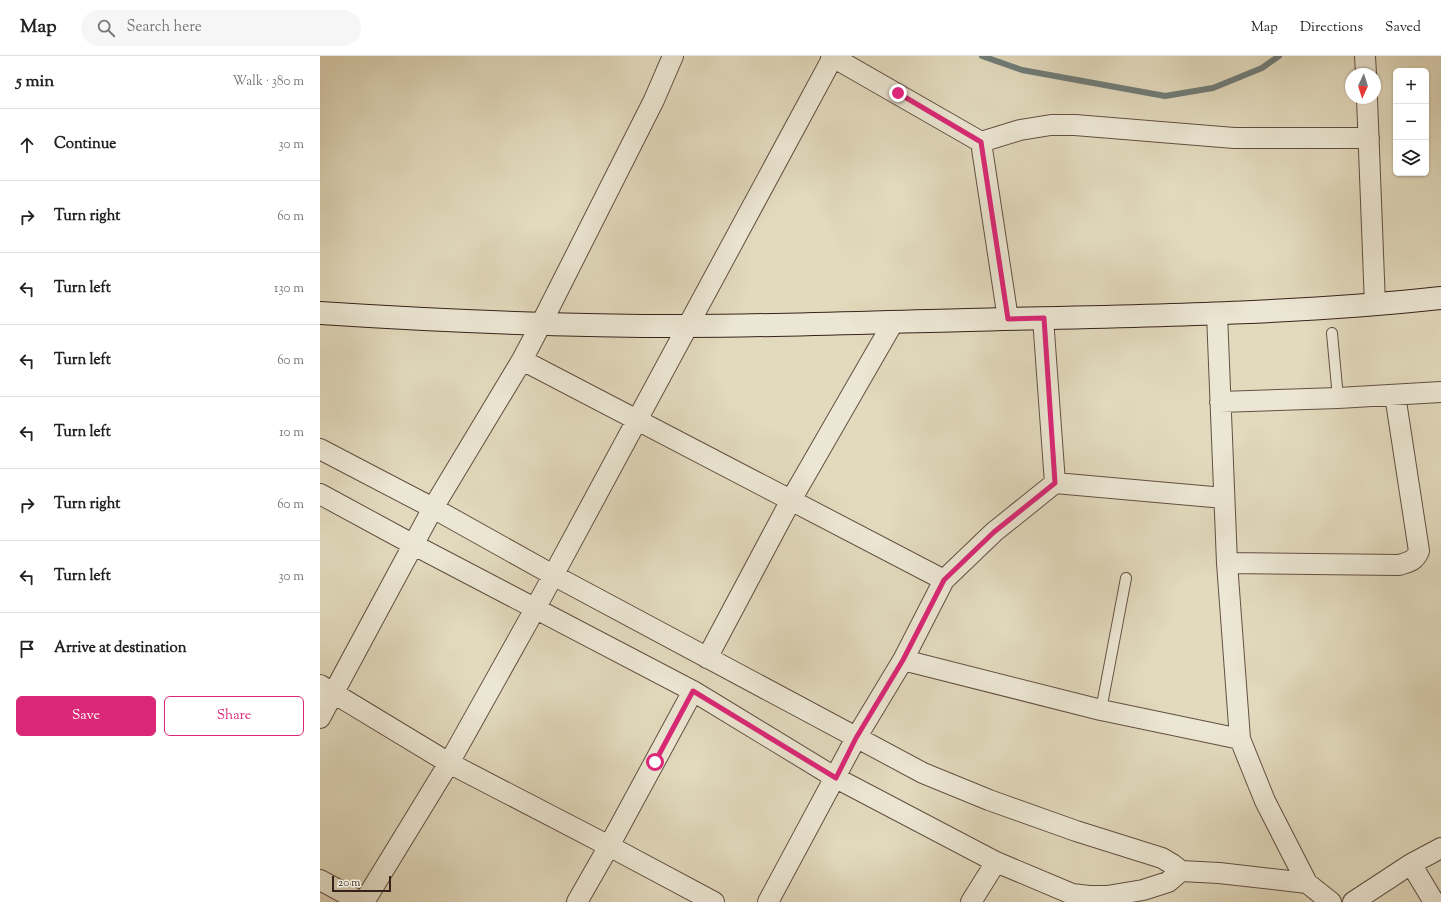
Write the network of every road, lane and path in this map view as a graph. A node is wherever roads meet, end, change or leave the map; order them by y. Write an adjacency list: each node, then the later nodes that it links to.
1 (673, 56): 15 (street)
2 (832, 56): 7 (street); 16 (street)
3 (1366, 56): 4 (street)
4 (1366, 68)
5 (1367, 104): 6 (street)
6 (1369, 138): 7 (street); 9 (street)
7 (981, 142): 13 (street)
8 (1441, 298): 9 (main road)
9 (1374, 305): 11 (main road)
10 (320, 313): 15 (main road)
11 (1217, 314): 12 (main road); 22 (street)
12 (1044, 318): 13 (main road); 25 (street)
13 (1008, 319): 14 (main road)
14 (894, 321): 16 (main road); 28 (street)
15 (541, 324): 16 (main road); 18 (street)
16 (687, 326): 23 (street)
17 (1332, 333): 21 (lane)
18 (522, 360): 23 (street); 29 (street)
19 (1441, 392): 20 (street)
20 (1395, 395): 21 (street); 31 (street)
21 (1338, 398): 22 (street)
22 (1220, 402): 27 (street)
23 (637, 419): 28 (street); 32 (street)
24 (320, 450): 29 (street)
25 (1055, 483): 27 (street); 34 (street)
26 (320, 494): 30 (street)
27 (1224, 498): 31 (street)
28 (791, 500): 34 (street); 36 (street)
29 (433, 508): 30 (street); 32 (street)
30 (414, 545): 35 (street); 38 (street)
31 (1227, 563): 43 (street)
32 (553, 575): 35 (street); 36 (street)
33 (1126, 578): 40 (lane)
34 (944, 580): 37 (street)
35 (535, 609): 39 (street); 44 (street)
36 (707, 658): 42 (street)
37 (903, 660): 40 (street); 42 (street)
38 (327, 689): 41 (street); 44 (street)
39 (693, 691): 45 (street); 46 (street)
40 (1102, 710): 43 (street)
41 (320, 718)
42 (856, 738): 45 (street); 50 (street)
43 (1240, 739): 52 (street)
44 (449, 763): 46 (street); 55 (street)
45 (836, 778): 48 (street); 58 (street)
46 (610, 846): 56 (street); 57 (street)
47 (1441, 848): 49 (street)
48 (996, 862): 53 (street); 59 (street)
49 (1411, 864): 61 (street); 62 (street)
50 (1181, 872): 52 (street); 53 (street)
51 (320, 880): 54 (street)
52 (1307, 883): 60 (street)
53 (1142, 896)
54 (361, 902)
55 (364, 902)
56 (577, 902)
57 (714, 902)
58 (768, 902)
59 (971, 902)
60 (1331, 902)
61 (1352, 902)
62 (1434, 902)

